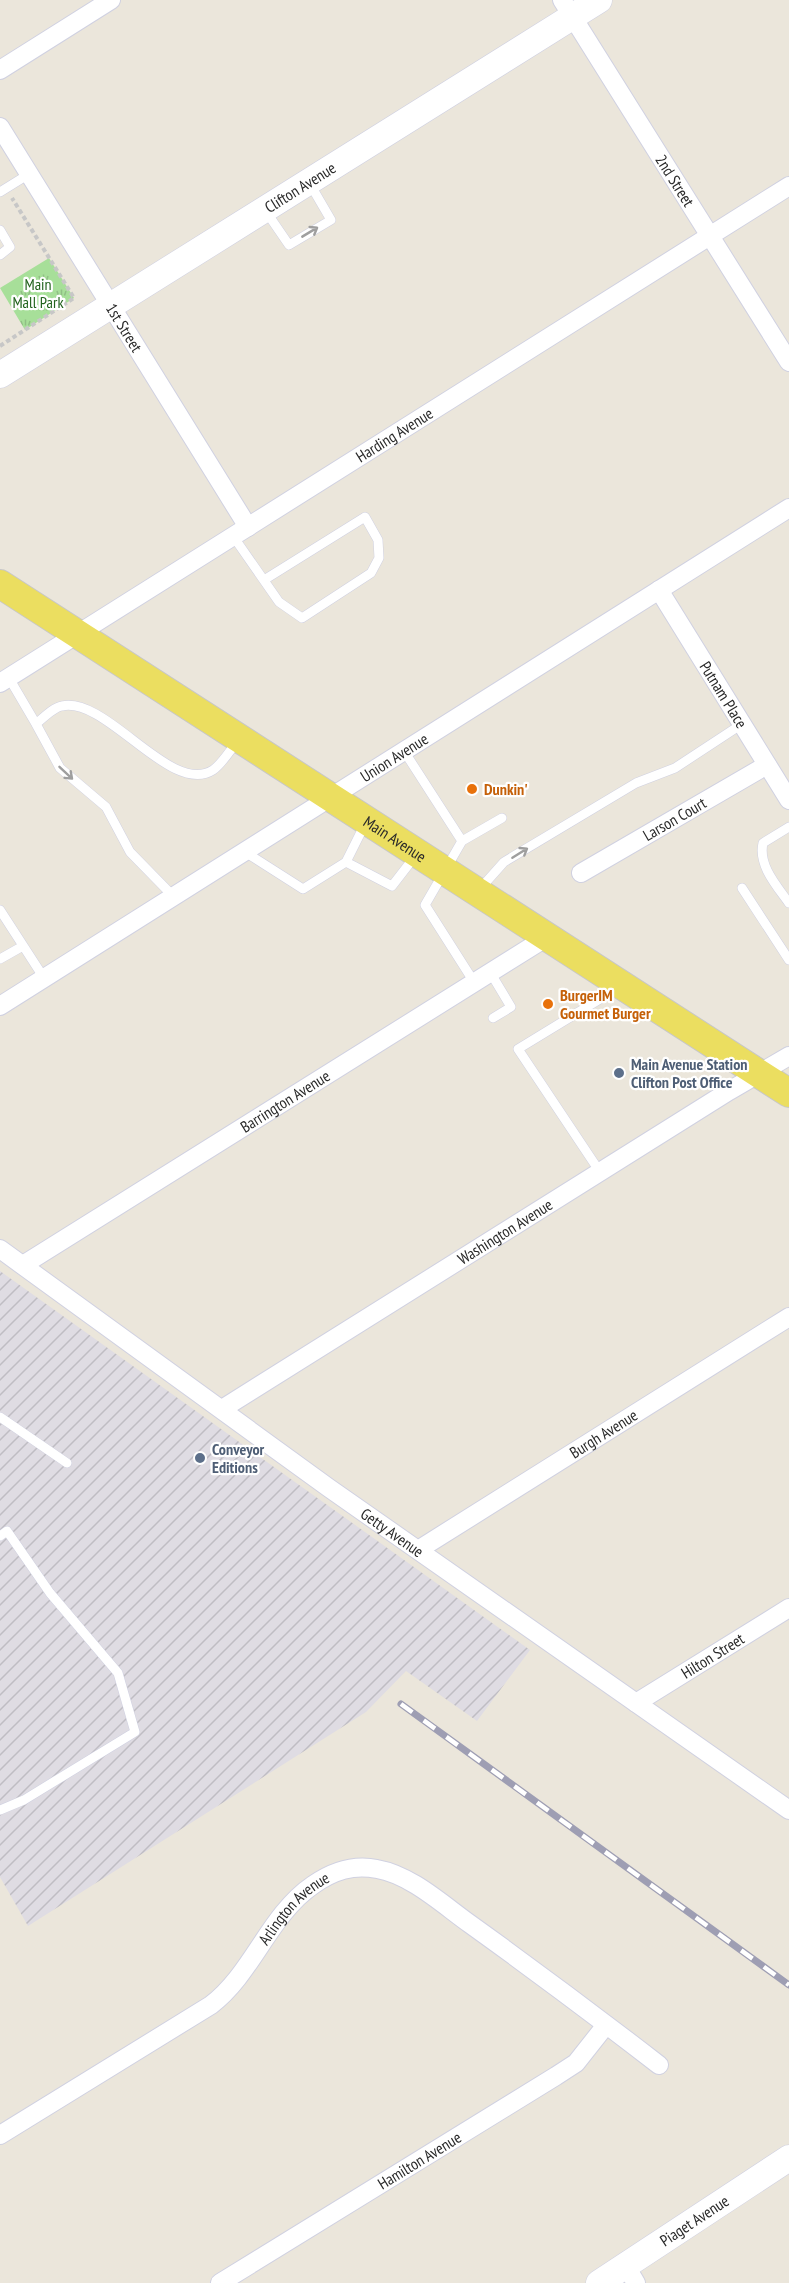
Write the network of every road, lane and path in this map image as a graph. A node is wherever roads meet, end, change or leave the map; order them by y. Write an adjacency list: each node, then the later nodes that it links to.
1 (111, 0): 4 (street)
2 (599, 0): 3 (main road, Clifton Avenue)
3 (567, 9): 7 (main road, Clifton Avenue); 12 (street, 2nd Street)
4 (0, 70)
5 (0, 127): 6 (street, 1st Street)
6 (28, 174): 9 (lane); 14 (street, 1st Street)
7 (309, 182): 10 (main road, Clifton Avenue); 10 (lane, one-way to 7)
8 (789, 186): 12 (street, Harding Avenue)
9 (3, 190): 15 (path)
10 (264, 210): 14 (main road, Clifton Avenue)
11 (0, 230): 13 (lane)
12 (709, 237): 16 (street, 2nd Street); 19 (street, Harding Avenue)
13 (0, 255)
14 (110, 306): 17 (main road, Clifton Avenue); 19 (street, 1st Street)
15 (0, 346)
16 (789, 362)
17 (0, 375)
18 (789, 508): 22 (street, Union Avenue)
19 (241, 531): 20 (lane); 23 (street, Harding Avenue)
20 (264, 580): 20 (lane)
21 (0, 584): 23 (main road, Main Avenue)
22 (659, 590): 26 (street, Putnam Place); 28 (street, Union Avenue)
23 (78, 634): 24 (street, Harding Avenue); 27 (main road, Main Avenue)
24 (4, 680): 25 (lane)
25 (36, 724): 27 (lane); 43 (lane, one-way to 43)
26 (742, 724): 29 (street, Putnam Place); 42 (lane, one-way to 26)
27 (241, 739): 30 (main road, Main Avenue)
28 (404, 751): 30 (street, Union Avenue); 35 (lane)
29 (767, 765): 31 (street, Putnam Place); 40 (street, Larson Court)
30 (331, 797): 33 (main road, Main Avenue); 36 (street, Union Avenue)
31 (789, 800)
32 (502, 818): 35 (lane)
33 (367, 820): 37 (main road, Main Avenue); 38 (lane)
34 (789, 827): 44 (lane)
35 (462, 841): 39 (lane)
36 (244, 851): 38 (lane); 43 (street, Union Avenue)
37 (418, 853): 38 (lane); 39 (main road, Main Avenue)
38 (346, 862)
39 (445, 870): 42 (main road, Main Avenue); 52 (lane)
40 (582, 873)
41 (742, 888): 49 (lane)
42 (477, 891): 46 (main road, Main Avenue)
43 (173, 896): 51 (street, Union Avenue)
44 (789, 903)
45 (0, 910): 47 (lane)
46 (547, 936): 50 (street, Barrington Avenue); 53 (main road, Main Avenue)
47 (23, 946): 48 (lane); 51 (lane)
48 (0, 959)
49 (789, 960)
50 (490, 972): 52 (street, Barrington Avenue); 55 (lane)
51 (44, 978): 54 (street, Union Avenue)
52 (474, 982): 61 (street, Barrington Avenue)
53 (622, 985): 57 (main road, Main Avenue); 59 (lane)
54 (2, 1000)
55 (493, 1018)
56 (789, 1056): 57 (street, Washington Avenue)
57 (759, 1073): 58 (main road, Main Avenue); 59 (street, Washington Avenue)
58 (789, 1093)
59 (600, 1172): 63 (street, Washington Avenue)
60 (0, 1249): 61 (street, Getty Avenue)
61 (23, 1265): 63 (street, Getty Avenue)
62 (789, 1317): 67 (street, Burgh Avenue)
63 (222, 1409): 67 (street, Getty Avenue)
64 (0, 1417): 65 (lane)
65 (67, 1463)
66 (2, 1530): 70 (lane)
67 (418, 1550): 69 (street, Getty Avenue)
68 (789, 1608): 69 (street, Hilton Street)
69 (636, 1703): 71 (street, Getty Avenue)
70 (0, 1810)
71 (789, 1810)
72 (606, 2025): 73 (street, Arlington Avenue); 74 (street, Arlington Avenue); 77 (street, Hamilton Avenue)
73 (659, 2066)
74 (0, 2135)
75 (789, 2158): 76 (main road, Piaget Avenue)
76 (631, 2275): 78 (main road, Piaget Avenue)
77 (220, 2283)
78 (600, 2283)

